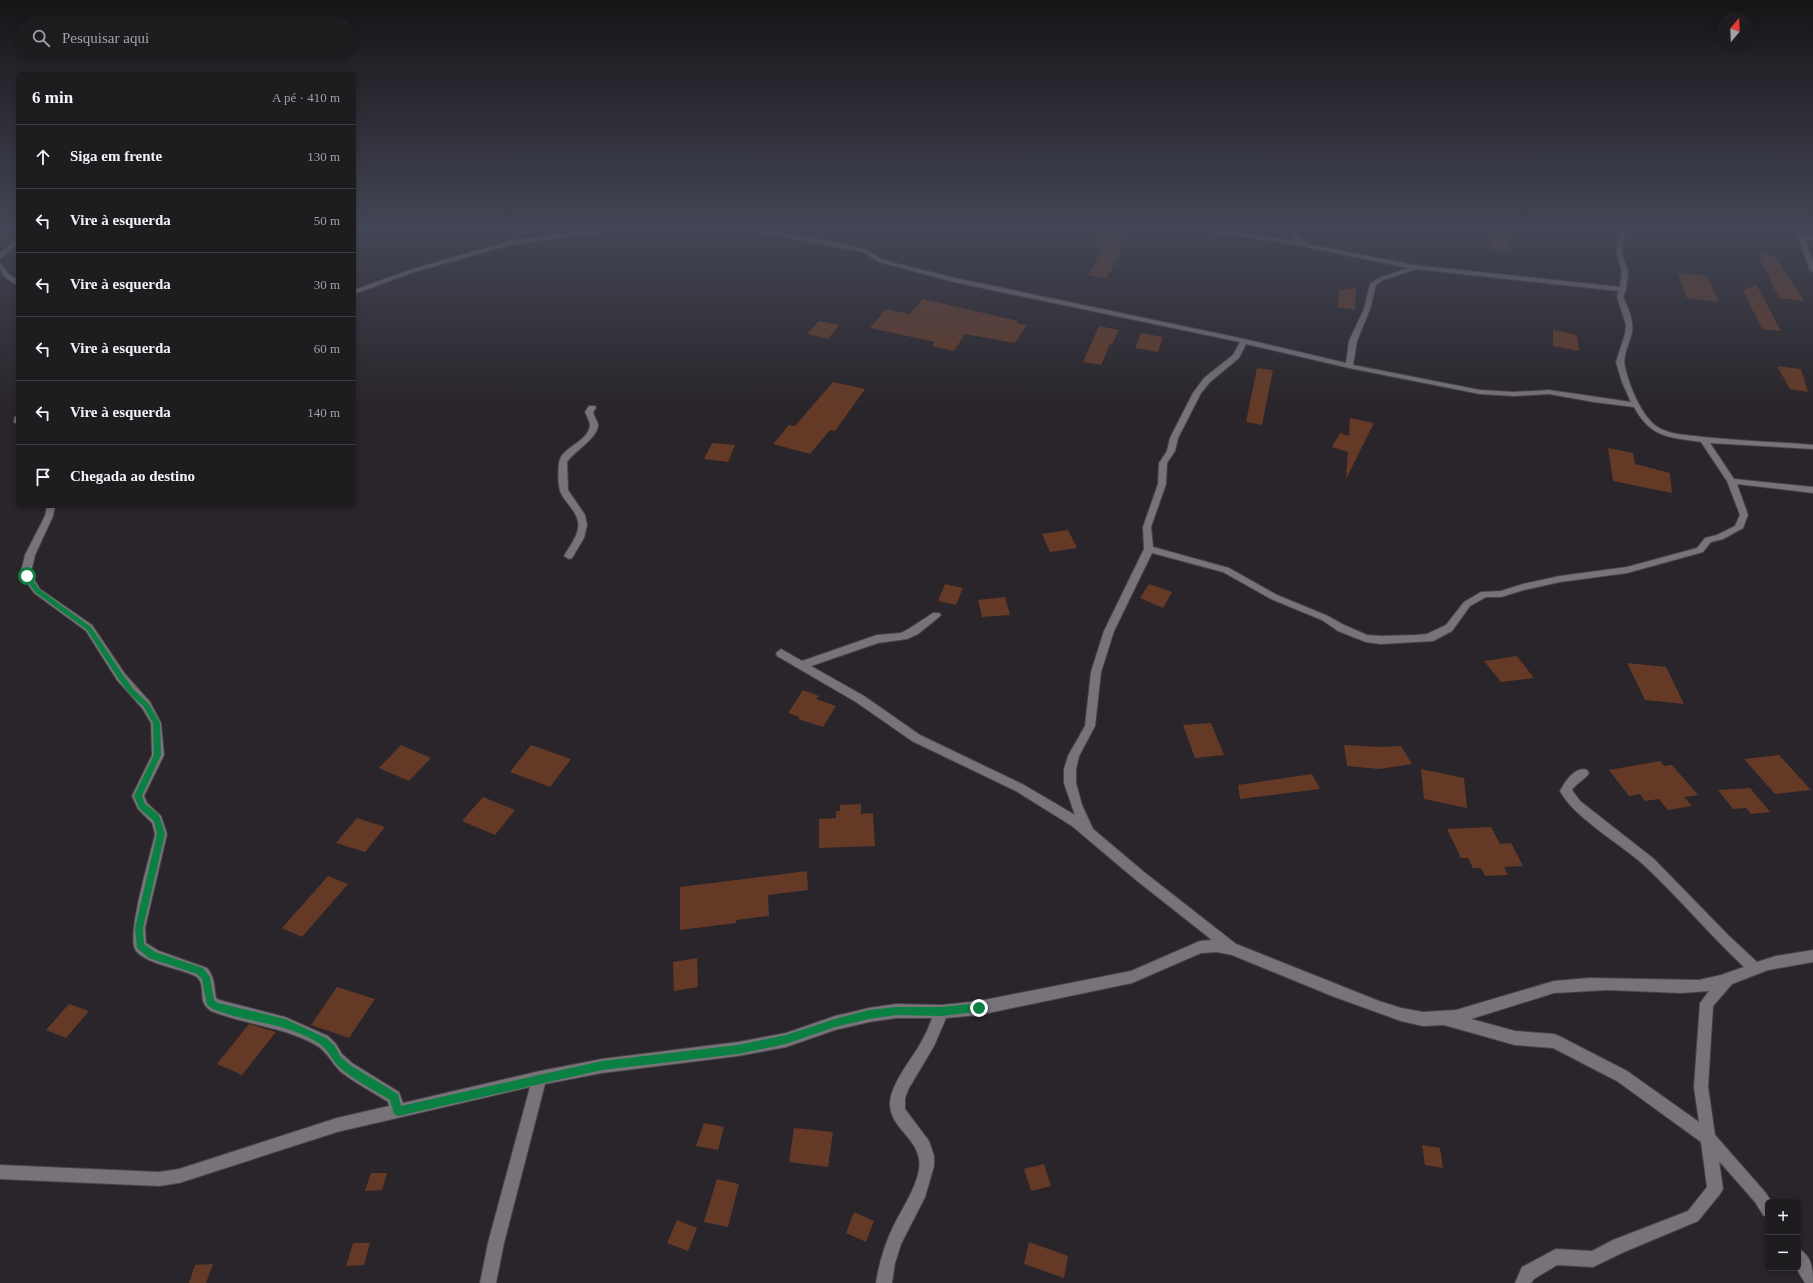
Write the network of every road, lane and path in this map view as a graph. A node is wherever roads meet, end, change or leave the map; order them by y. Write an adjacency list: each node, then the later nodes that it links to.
1 (368, 287): 6 (street)
2 (987, 287): 7 (street)
3 (1372, 287): 8 (street)
4 (1602, 287): 5 (street)
5 (1623, 289): 9 (street)
6 (356, 291)
7 (1244, 341): 8 (street); 16 (street)
8 (1349, 366): 9 (street)
9 (1637, 405): 11 (street)
10 (592, 408): 17 (street)
11 (1703, 439): 12 (street); 13 (street)
12 (1813, 447)
13 (1731, 481): 14 (street); 16 (street)
14 (1813, 490)
15 (51, 508): 30 (street)
16 (1149, 549): 22 (street)
17 (569, 556)
18 (936, 615): 20 (street)
19 (781, 653): 20 (street)
20 (801, 665): 22 (street)
21 (1582, 773): 25 (street)
22 (1089, 834): 23 (street)
23 (1233, 948): 27 (street); 28 (street)
24 (1813, 956): 25 (street)
25 (1755, 968): 26 (street)
26 (1727, 981): 28 (street); 31 (street)
27 (942, 1012): 29 (street); 37 (street)
28 (1446, 1019): 31 (street)
29 (540, 1078): 30 (street); 36 (street)
30 (398, 1111): 32 (street)
31 (1708, 1138): 33 (street); 38 (street)
32 (0, 1172)
33 (1765, 1205)
34 (1801, 1262): 35 (street)
35 (1813, 1280)
36 (488, 1283)
37 (884, 1283)
38 (1523, 1283)

